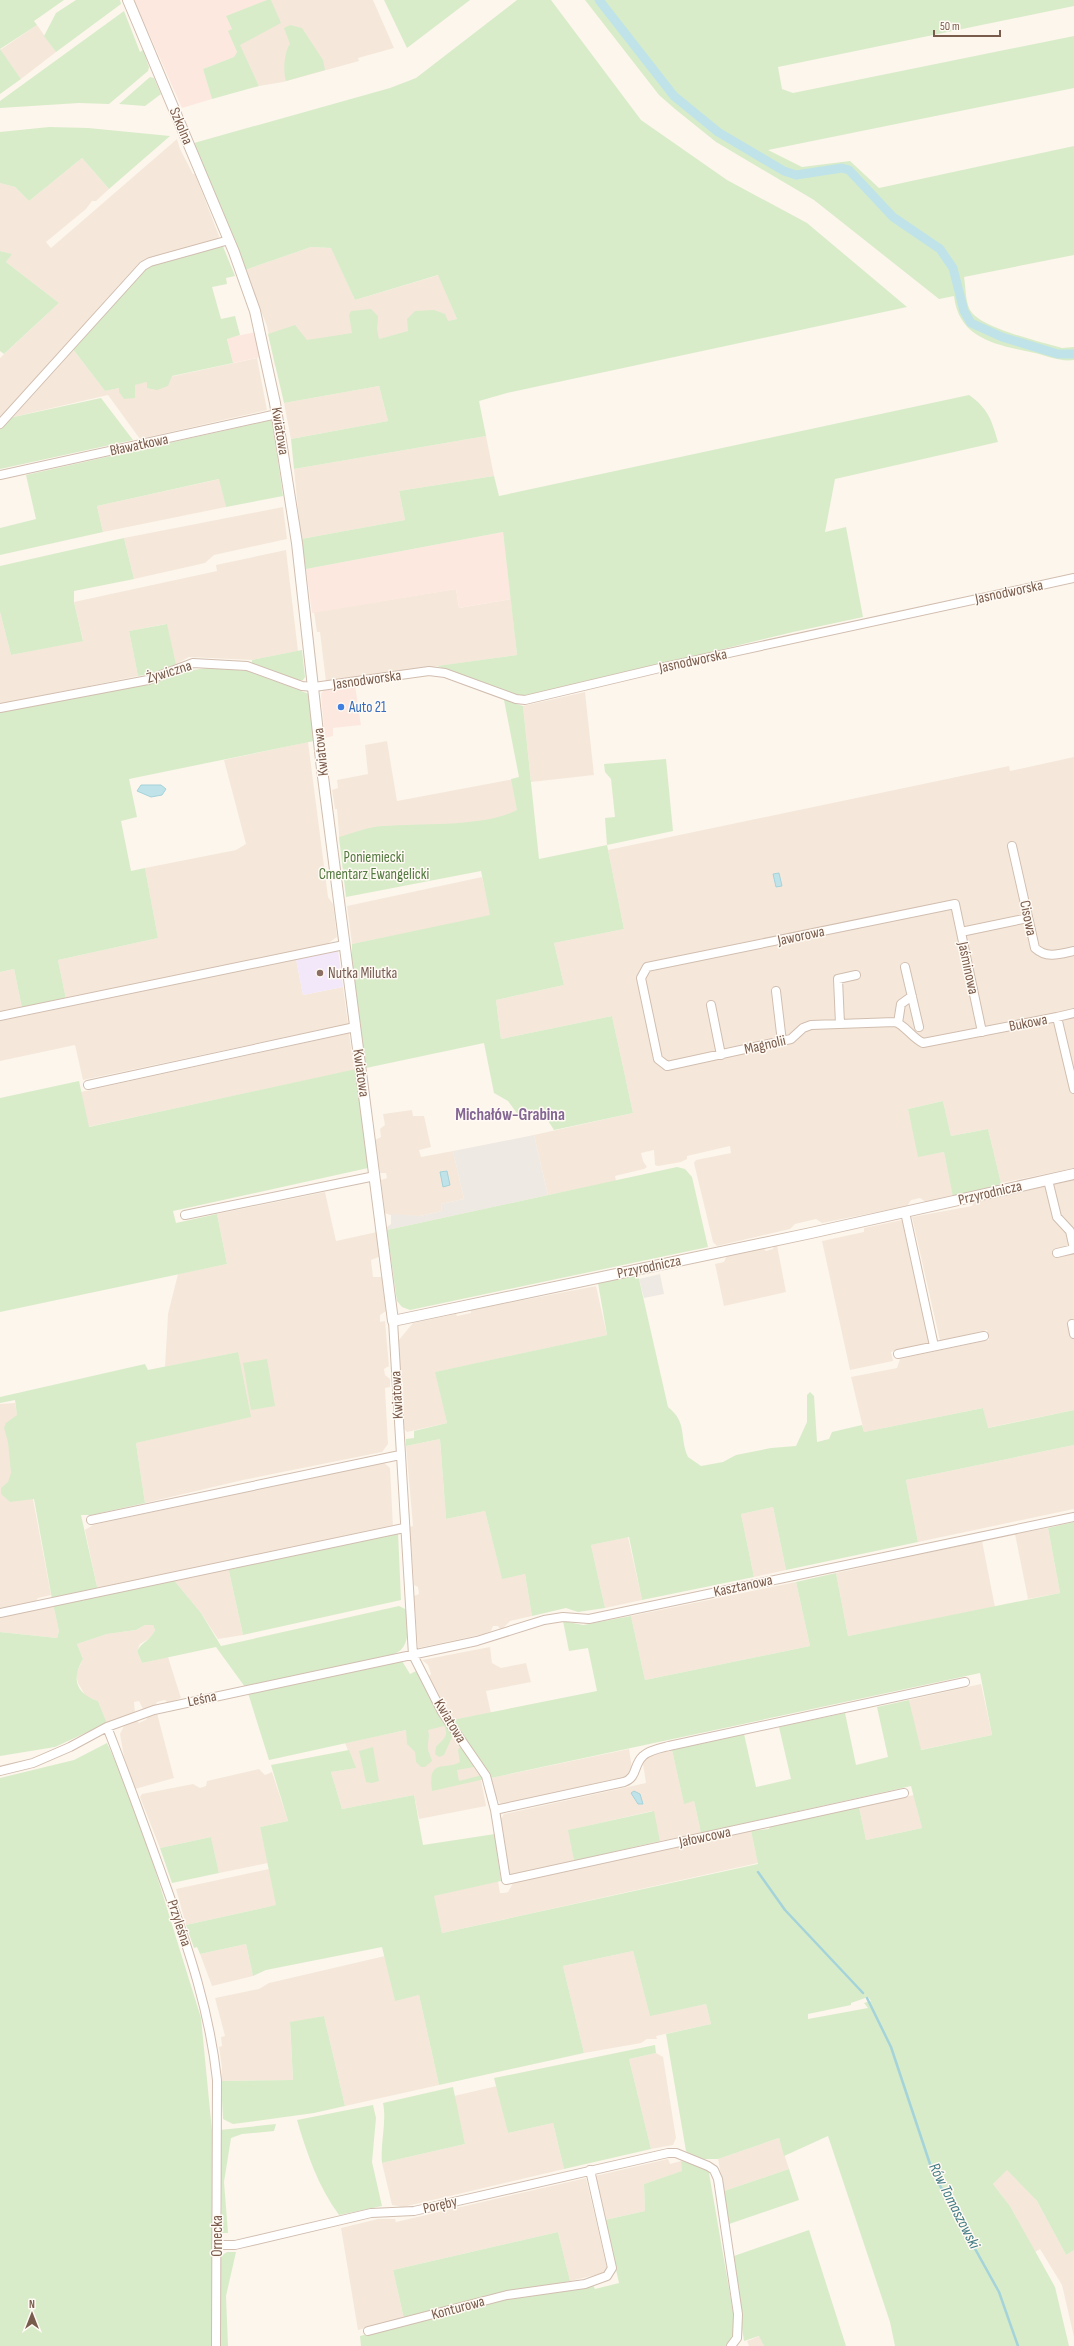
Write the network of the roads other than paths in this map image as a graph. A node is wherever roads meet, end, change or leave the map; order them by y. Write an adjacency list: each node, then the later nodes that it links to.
1 (128, 0): 2 (street, Szkolna)
2 (229, 240): 3 (street, Szkolna); 5 (street)
3 (234, 252): 4 (street, Kwiatowa)
4 (277, 414): 6 (street, Bławatkowa); 8 (street, Kwiatowa)
5 (0, 424)
6 (0, 475)
7 (1074, 578): 8 (street, Jasnodworska)
8 (314, 687): 9 (street, Żywiczna); 14 (street, Kwiatowa)
9 (0, 708)
10 (1012, 846): 12 (street, Cisowa)
11 (955, 904): 13 (street, Jaśminowa); 17 (street, Jaworowa)
12 (1028, 918): 13 (street); 15 (street, Cisowa)
13 (960, 932): 29 (street, Jaśminowa)
14 (344, 945): 23 (street); 27 (street, Kwiatowa)
15 (1074, 951)
16 (905, 967): 20 (street)
17 (647, 968): 31 (street, Magnolii)
18 (856, 975): 26 (street)
19 (776, 991): 30 (street)
20 (912, 996): 25 (street); 28 (street)
21 (711, 1005): 31 (street)
22 (1074, 1013): 24 (street, Bukowa)
23 (0, 1016)
24 (1057, 1017): 29 (street, Bukowa); 33 (street)
25 (898, 1023): 26 (street, Magnolii); 29 (street)
26 (840, 1024): 30 (street, Magnolii)
27 (355, 1027): 32 (street); 35 (street, Kwiatowa)
28 (918, 1027)
29 (982, 1032)
30 (782, 1042): 31 (street, Magnolii)
31 (721, 1055)
32 (88, 1085)
33 (1074, 1089)
34 (1074, 1174): 36 (street, Przyrodnicza)
35 (375, 1176): 38 (street); 40 (street, Kwiatowa)
36 (1048, 1180): 37 (street, Przyrodnicza); 39 (street)
37 (905, 1212): 40 (street, Przyrodnicza); 44 (street)
38 (185, 1215)
39 (1057, 1252)
40 (393, 1321): 46 (street, Kwiatowa)
41 (1072, 1324): 42 (street)
42 (1074, 1334)
43 (984, 1336): 44 (street)
44 (934, 1346): 45 (street)
45 (898, 1354)
46 (400, 1455): 48 (street); 49 (street, Kwiatowa)
47 (1074, 1517): 51 (street, Kasztanowa)
48 (91, 1520)
49 (404, 1528): 50 (street); 51 (street, Kwiatowa)
50 (0, 1614)
51 (413, 1655): 53 (street, Leśna); 56 (street, Kwiatowa)
52 (965, 1682): 56 (street)
53 (107, 1727): 54 (street, Leśna); 58 (street, Przyleśna)
54 (0, 1771)
55 (904, 1793): 57 (street, Jałowcowa)
56 (495, 1810): 57 (street, Kwiatowa)
57 (506, 1880)
58 (217, 2127): 60 (street, Ornecka)
59 (590, 2170): 60 (street, Poręby); 61 (street, Konturowa); 63 (street, Poręby)
60 (217, 2245): 62 (street, Ornecka)
61 (368, 2331)
62 (216, 2346)
63 (731, 2346)

